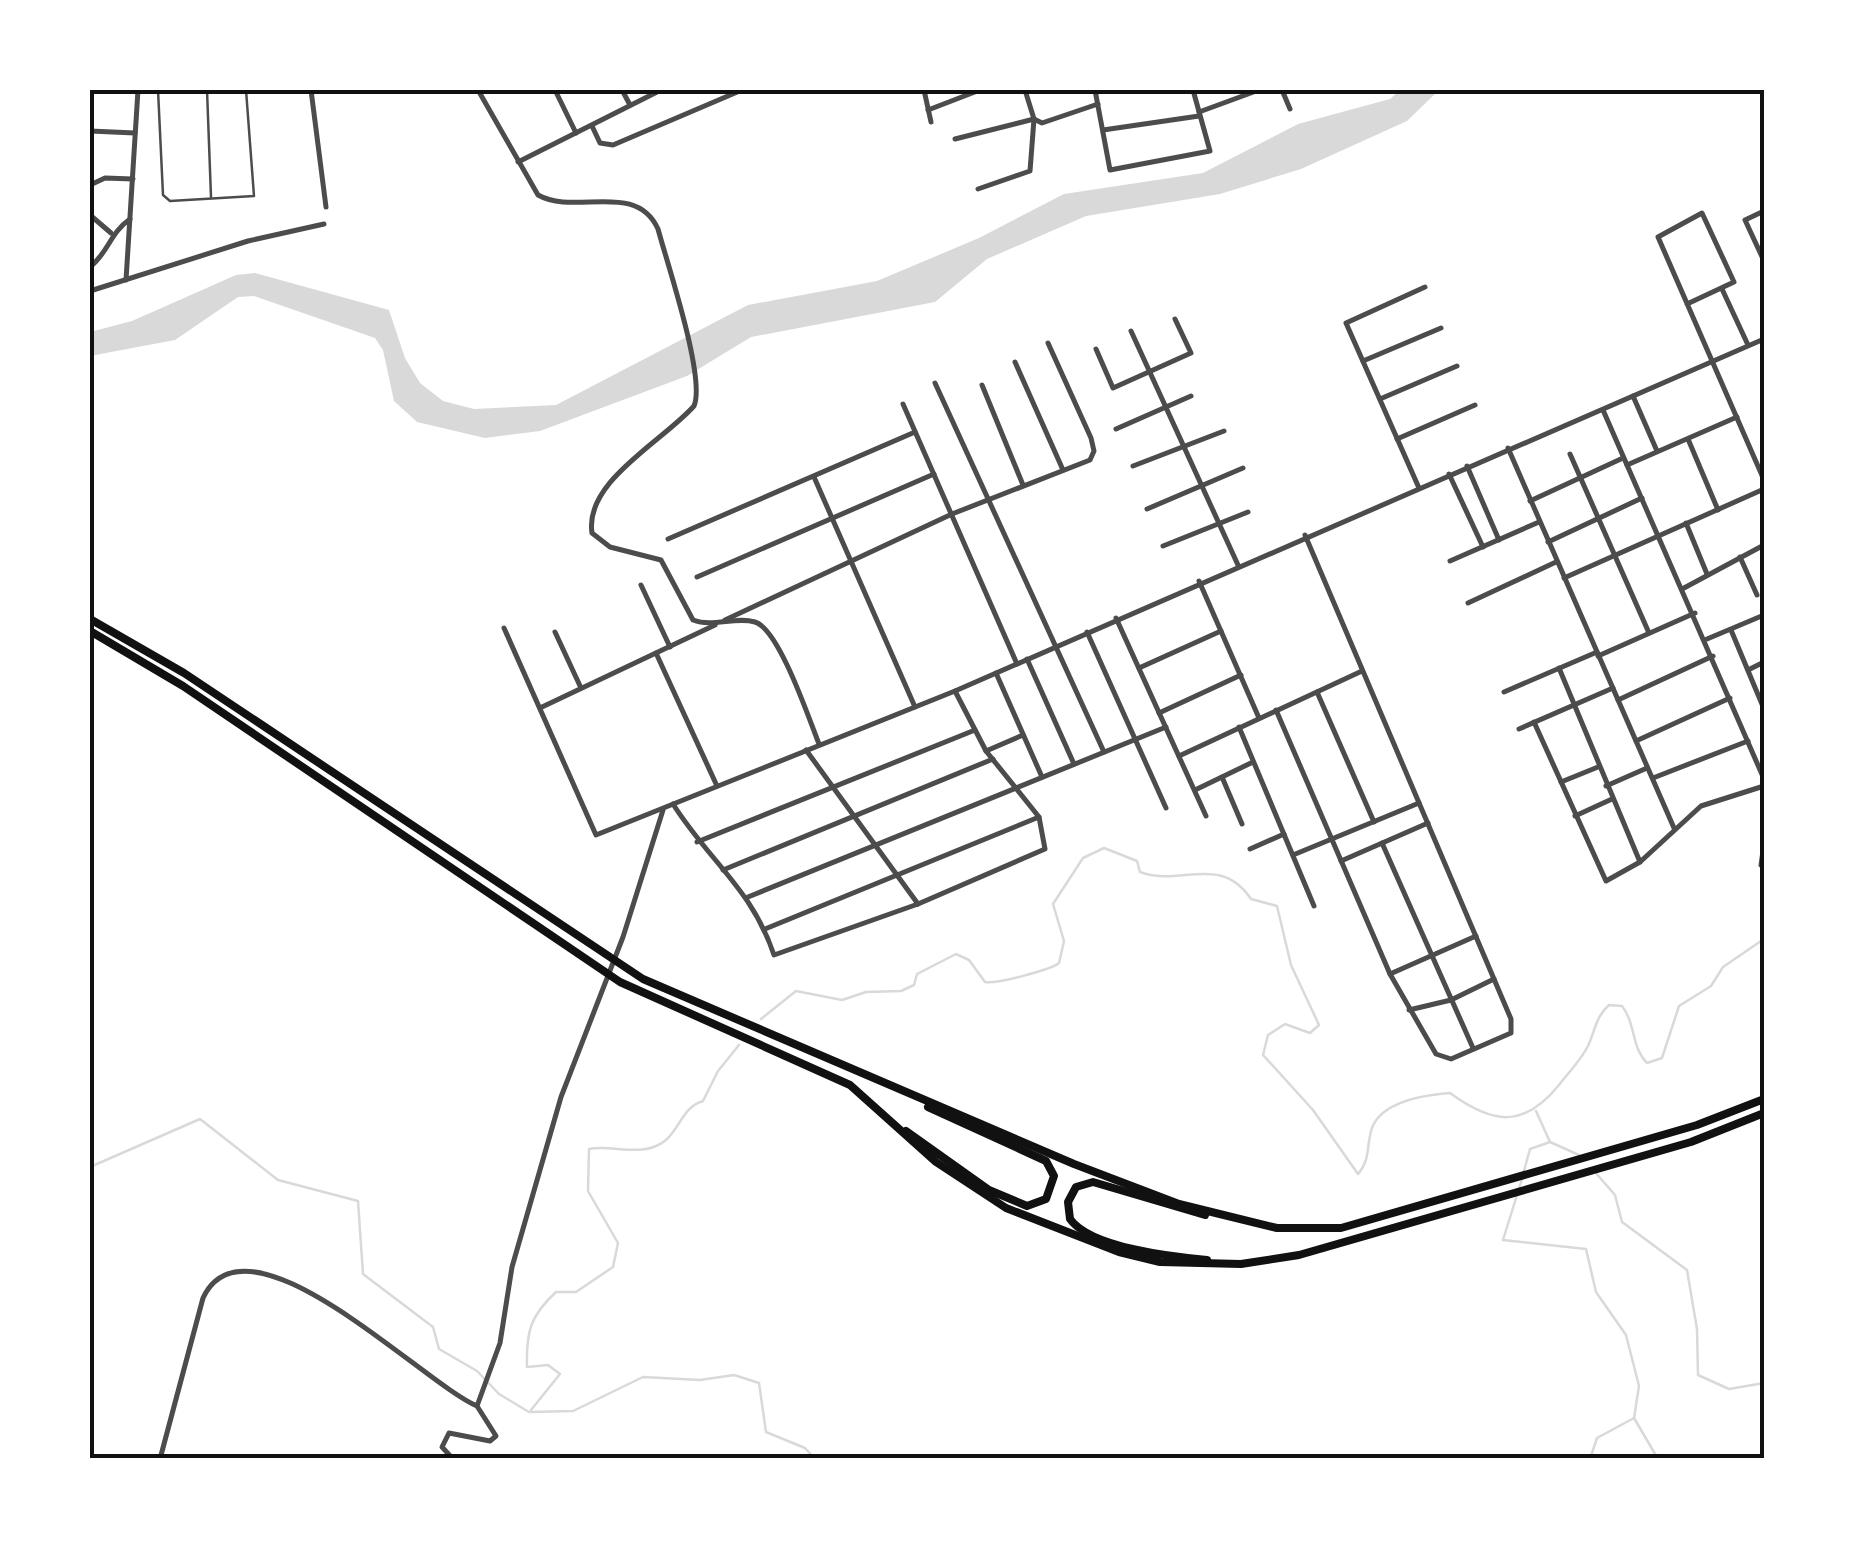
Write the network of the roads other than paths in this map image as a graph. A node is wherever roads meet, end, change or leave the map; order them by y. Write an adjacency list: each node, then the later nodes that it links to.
1 (138, 90): 29 (street)
2 (158, 90): 36 (lane)
3 (206, 90): 36 (lane)
4 (246, 90): 36 (lane)
5 (311, 90): 37 (street)
6 (478, 90): 32 (street)
7 (554, 90): 30 (street)
8 (622, 90): 20 (street)
9 (661, 90): 20 (street)
10 (742, 90): 26 (street)
11 (924, 90): 22 (street)
12 (980, 90): 22 (street)
13 (1024, 90): 24 (street)
14 (1111, 90): 18 (street)
15 (1192, 90): 23 (street)
16 (1259, 90): 23 (street)
17 (1282, 90): 21 (street)
18 (1096, 91): 19 (street)
19 (1098, 104): 24 (street); 27 (street)
20 (630, 106): 26 (street)
21 (1290, 109)
22 (928, 110): 25 (street)
23 (1200, 114): 27 (street); 27 (street)
24 (1034, 119): 31 (street); 35 (street)
25 (931, 122)
26 (592, 126): 30 (street)
27 (1103, 130)
28 (90, 131): 29 (street)
29 (135, 133): 33 (street)
30 (576, 134): 32 (street)
31 (954, 138)
32 (518, 162): 134 (street)
33 (133, 179): 34 (street); 40 (street)
34 (93, 182)
35 (978, 188)
36 (211, 198)
37 (326, 207)
38 (1764, 211): 43 (street)
39 (90, 215): 42 (street)
40 (130, 220): 42 (street); 45 (street)
41 (324, 224): 45 (street)
42 (111, 233): 44 (street)
43 (1764, 262)
44 (90, 267)
45 (126, 280): 48 (street)
46 (1425, 287): 58 (street)
47 (1722, 288): 49 (street); 49 (street); 55 (street)
48 (90, 291)
49 (1687, 304): 57 (street)
50 (1176, 319): 61 (street)
51 (1441, 328): 58 (street)
52 (1132, 331): 61 (street)
53 (1764, 339): 55 (street)
54 (1048, 342): 86 (street)
55 (1748, 345): 57 (street)
56 (1096, 349): 61 (street)
57 (1712, 360): 65 (street); 71 (street)
58 (1363, 361): 66 (street)
59 (1015, 362): 86 (street)
60 (1458, 366): 66 (street)
61 (1150, 372): 68 (street)
62 (935, 383): 97 (street)
63 (982, 385): 93 (street)
64 (1190, 396): 68 (street)
65 (1633, 396): 70 (street); 79 (street)
66 (1380, 399): 76 (street)
67 (903, 404): 74 (street)
68 (1166, 406): 72 (street); 77 (street)
69 (1475, 406): 76 (street)
70 (1603, 410): 78 (street); 81 (street)
71 (1737, 417): 75 (street); 82 (street)
72 (1116, 429)
73 (1224, 431): 77 (street)
74 (915, 432): 87 (street); 89 (street)
75 (1688, 438): 79 (street); 100 (street)
76 (1397, 440): 94 (street)
77 (1184, 446): 83 (street); 92 (street)
78 (1508, 448): 84 (street); 98 (street)
79 (1657, 452): 81 (street)
80 (1570, 454): 90 (street)
81 (1625, 462): 90 (street); 96 (street)
82 (1761, 464): 91 (street)
83 (1133, 466)
84 (1467, 466): 88 (street); 111 (street)
85 (1243, 468): 92 (street)
86 (1063, 470): 93 (street)
87 (934, 474): 102 (street); 103 (street)
88 (1449, 474): 94 (street); 115 (street)
89 (813, 475): 103 (street); 110 (street)
90 (1581, 479): 98 (street); 104 (street)
91 (1764, 480)
92 (1201, 484): 99 (street); 106 (street)
93 (1023, 485): 97 (street)
94 (1419, 488): 108 (street)
95 (1764, 489): 100 (street)
96 (1642, 498): 104 (street); 109 (street)
97 (988, 500): 102 (street); 144 (street)
98 (1530, 501): 105 (street)
99 (1147, 509)
100 (1718, 510): 107 (street)
101 (1248, 512): 106 (street)
102 (952, 514): 118 (street); 150 (street)
103 (832, 516): 118 (street); 123 (street)
104 (1599, 518): 112 (street); 116 (street)
105 (1540, 522): 111 (street); 112 (street)
106 (1219, 523): 114 (street); 121 (street)
107 (1686, 523): 109 (street); 122 (street)
108 (1306, 535): 121 (street); 154 (street)
109 (1660, 535): 116 (street); 127 (street)
110 (668, 539)
111 (1499, 540): 115 (street)
112 (1548, 542): 119 (street)
113 (1764, 545): 117 (street)
114 (1163, 546)
115 (1483, 547): 120 (street)
116 (1616, 555): 124 (street); 141 (street)
117 (1740, 556): 122 (street); 128 (street)
118 (851, 560): 134 (street); 168 (street)
119 (1557, 561): 124 (street); 129 (street)
120 (1450, 562)
121 (1238, 565): 125 (street)
122 (1707, 574): 127 (street)
123 (697, 578)
124 (1564, 578): 146 (street)
125 (1199, 581): 132 (street); 138 (street)
126 (641, 585): 143 (street)
127 (1684, 588): 130 (street)
128 (1756, 594)
129 (1468, 603)
130 (1695, 613): 141 (street); 142 (street)
131 (1764, 615): 136 (street)
132 (1116, 618): 140 (street); 151 (street)
133 (90, 619): 239 (highway)
134 (721, 622): 143 (street); 182 (street)
135 (504, 628): 167 (street)
136 (1730, 630): 142 (street); 153 (street)
137 (90, 631): 242 (highway)
138 (1221, 631): 151 (street); 156 (street)
139 (556, 632): 159 (street)
140 (1088, 632): 144 (street); 179 (street)
141 (1650, 633): 146 (street)
142 (1706, 640): 147 (street)
143 (670, 646): 145 (street)
144 (1055, 647): 148 (street); 185 (street)
145 (656, 653): 159 (street); 197 (street)
146 (1598, 654): 152 (street); 160 (street)
147 (1713, 656): 164 (street); 165 (street)
148 (1027, 659): 150 (street); 189 (street)
149 (1764, 662): 153 (street)
150 (1016, 664): 155 (street)
151 (1139, 668): 171 (street)
152 (1559, 668): 163 (street); 166 (street)
153 (1748, 670): 158 (street)
154 (1363, 671): 162 (street); 203 (street)
155 (996, 673): 161 (street); 178 (street)
156 (1241, 676): 171 (street); 172 (street)
157 (1764, 682): 158 (street)
158 (1755, 686): 169 (street)
159 (582, 688): 167 (street)
160 (1613, 688): 165 (street); 166 (street)
161 (955, 691): 168 (street); 177 (street)
162 (1317, 692): 170 (street); 211 (street)
163 (1504, 692)
164 (1730, 698): 180 (street); 181 (street)
165 (1618, 700): 180 (street)
166 (1575, 705): 173 (street); 190 (street)
167 (542, 706): 206 (street)
168 (915, 707): 182 (street)
169 (1764, 708)
170 (1276, 710): 172 (street); 216 (street)
171 (1159, 713): 174 (street)
172 (1259, 718): 175 (street)
173 (1534, 722): 176 (street); 195 (street)
174 (1166, 727): 179 (street); 186 (street)
175 (1240, 727): 186 (street); 188 (street)
176 (1519, 729)
177 (975, 730): 184 (street); 199 (street)
178 (1024, 735): 184 (street); 192 (street)
179 (1136, 739): 185 (street); 205 (street)
180 (1636, 741): 191 (street)
181 (1748, 741): 194 (street); 196 (street)
182 (820, 745): 183 (street)
183 (806, 750): 197 (street); 199 (street)
184 (986, 752): 187 (street)
185 (1104, 752): 189 (street)
186 (1179, 756): 201 (street)
187 (993, 760): 200 (street); 207 (street)
188 (1254, 762): 193 (street); 215 (street)
189 (1074, 764): 192 (street)
190 (1598, 767): 195 (street); 198 (street)
191 (1647, 768): 194 (street); 198 (street)
192 (1042, 777): 200 (street)
193 (1222, 777): 201 (street); 213 (street)
194 (1652, 779): 214 (street)
195 (1561, 782): 209 (street)
196 (1764, 782): 214 (street)
197 (717, 786): 204 (street)
198 (1606, 786): 202 (street)
199 (833, 787): 207 (street); 217 (street)
200 (1016, 788): 210 (street); 218 (street)
201 (1194, 790): 208 (street)
202 (1612, 799): 209 (street); 224 (street)
203 (1419, 803): 211 (street); 212 (street)
204 (673, 804): 206 (street); 217 (street)
205 (1166, 808)
206 (663, 810): 245 (street)
207 (854, 816): 218 (street); 226 (street)
208 (1206, 816)
209 (1575, 816): 224 (street)
210 (1039, 817): 227 (street); 229 (street)
211 (1374, 822): 216 (street)
212 (1428, 823): 219 (street); 232 (street)
213 (1242, 824)
214 (1674, 828): 224 (street)
215 (1284, 834): 221 (street); 222 (street)
216 (1331, 840): 222 (street); 223 (street)
217 (697, 842): 226 (street)
218 (873, 842): 227 (street); 228 (street)
219 (1382, 843): 223 (street); 233 (street)
220 (1763, 845): 225 (street)
221 (1250, 849)
222 (1293, 856): 230 (street)
223 (1341, 862): 234 (street)
224 (1640, 862)
225 (1762, 864)
226 (724, 870): 228 (street)
227 (896, 875): 229 (street); 231 (street)
228 (748, 896): 231 (street)
229 (918, 904): 231 (street)
230 (1314, 906)
231 (765, 929)
232 (1476, 936): 233 (street); 235 (street)
233 (1432, 956): 234 (street); 236 (street)
234 (1390, 974): 237 (street)
235 (1494, 979): 236 (street); 238 (street)
236 (1451, 1000): 237 (street); 238 (street)
237 (1409, 1010): 238 (street)
238 (1473, 1048)
239 (906, 1092): 242 (highway); 243 (highway)
240 (1764, 1099): 243 (highway)
241 (1764, 1114): 244 (highway)
242 (886, 1117): 244 (highway)
243 (1258, 1225): 244 (highway)
244 (1259, 1262)
245 (477, 1406): 246 (street); 247 (street)
246 (160, 1459)
247 (454, 1459)

